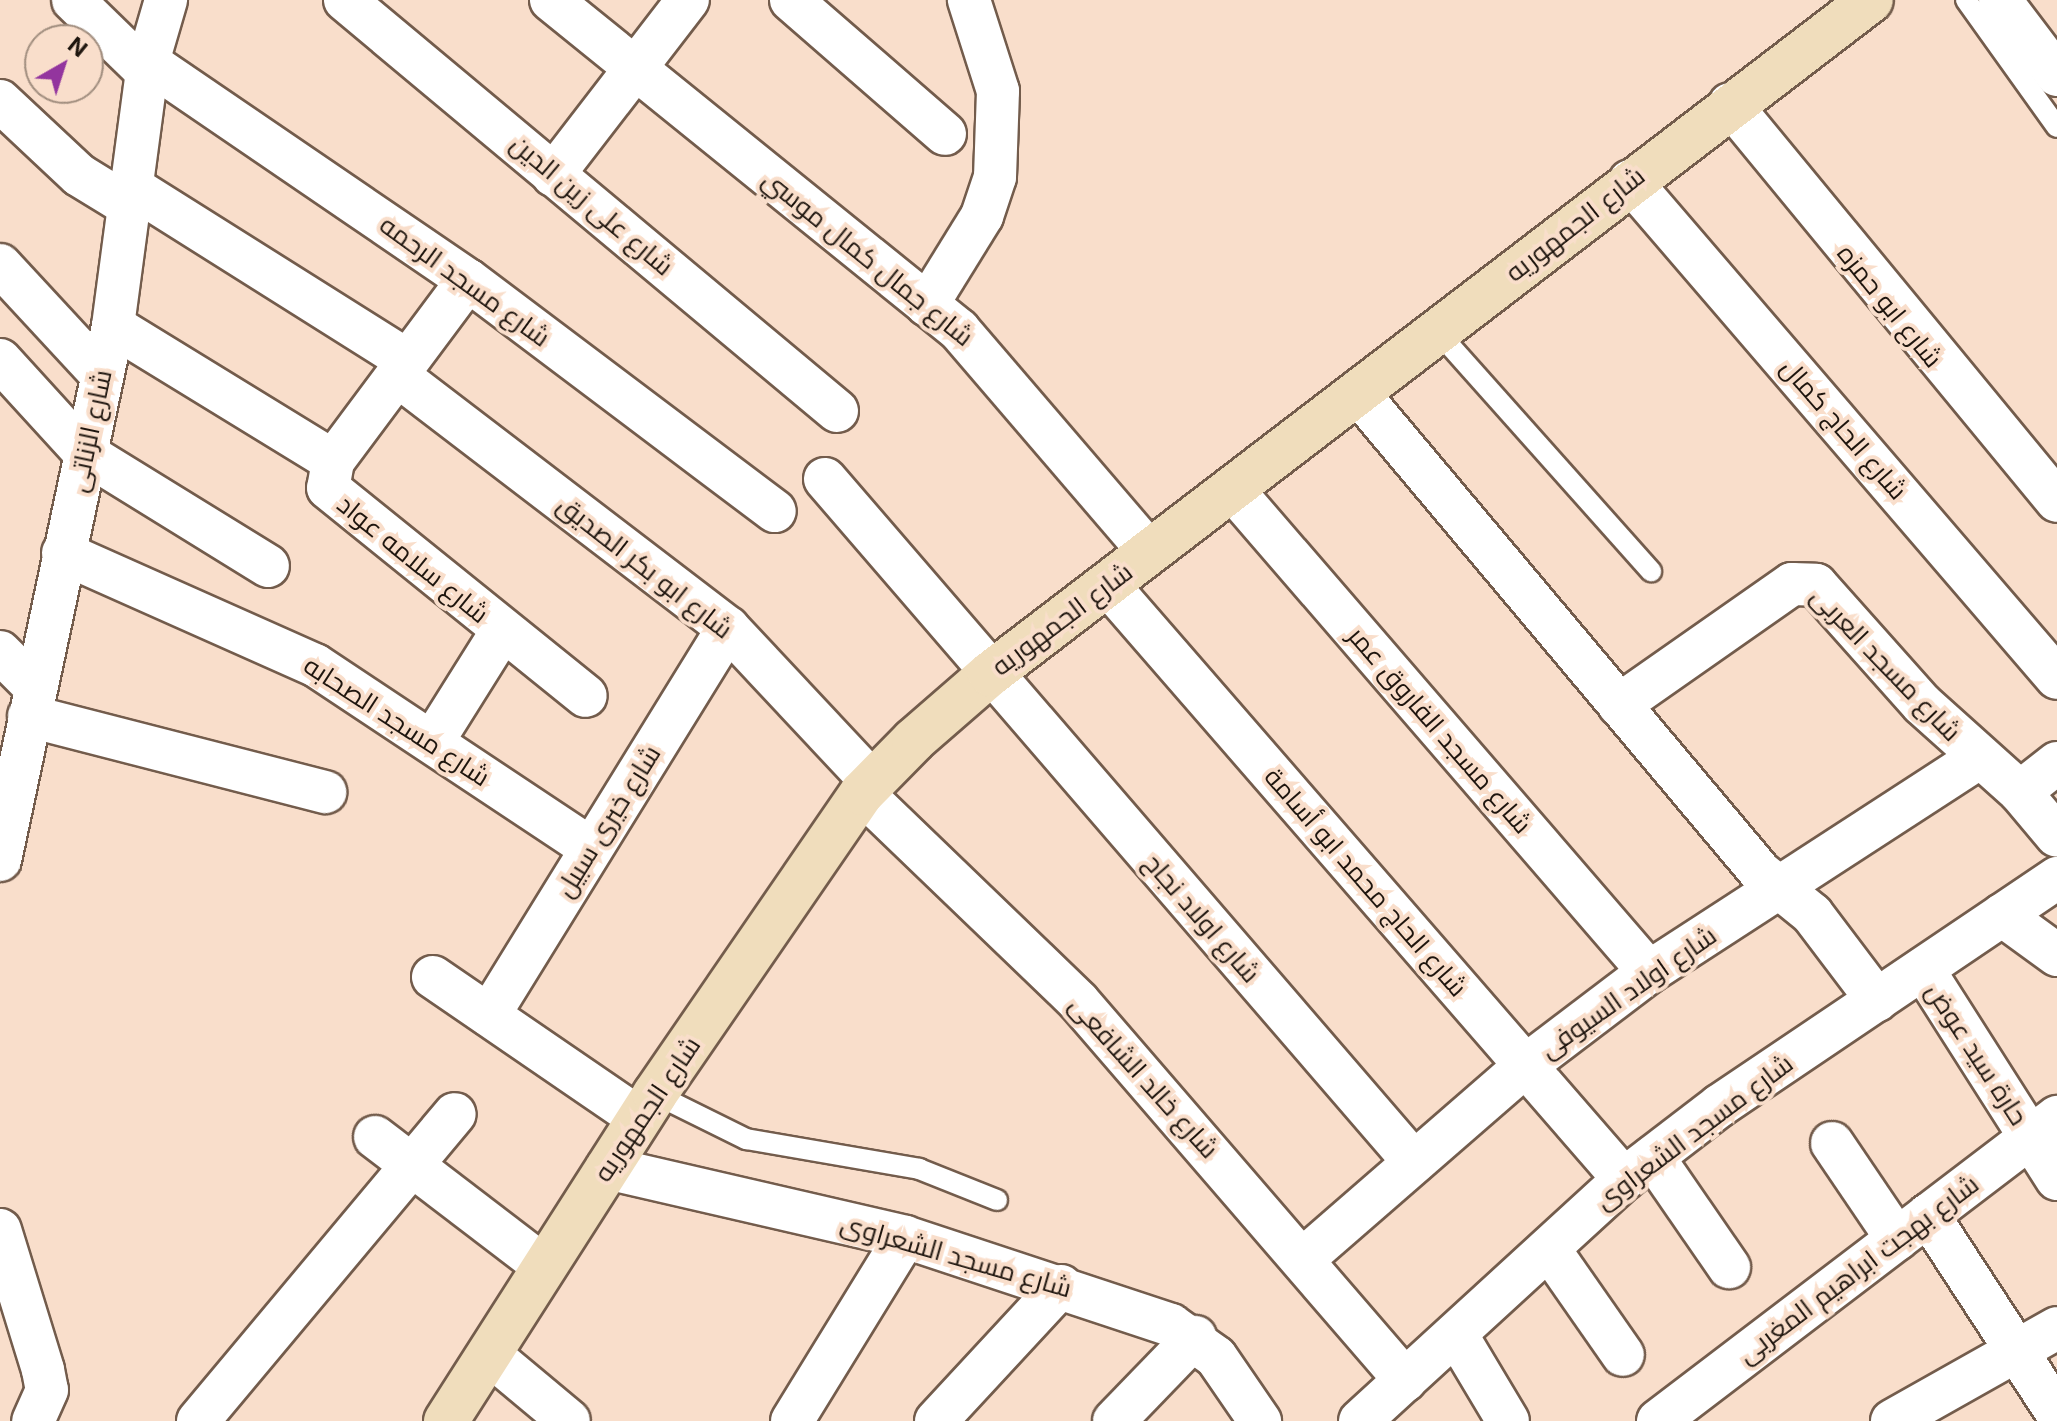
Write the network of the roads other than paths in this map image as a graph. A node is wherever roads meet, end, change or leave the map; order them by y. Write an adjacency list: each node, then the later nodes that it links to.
1 (73, 0): 11 (street, شارع مسجد الرحمه)
2 (166, 0): 11 (street, شارع الزناتى)
3 (345, 0): 18 (street, شارع على زين الدين)
4 (551, 0): 12 (street, شارع جمال كمال موسي)
5 (688, 0): 12 (street)
6 (791, 0): 17 (street)
7 (969, 0): 23 (street)
8 (1871, 0): 15 (main road, شارع الجمهوريه)
9 (1966, 0): 16 (lane)
10 (2000, 0): 13 (street)
11 (148, 67): 20 (street, شارع الزناتى); 22 (street, شارع مسجد الرحمه)
12 (632, 67): 18 (street); 23 (street, شارع جمال كمال موسي)
13 (2057, 75)
14 (0, 101): 20 (street, شارع ابو بكر الصديق)
15 (1730, 104): 19 (main road, شارع الجمهوريه); 35 (street, شارع ابو حمزه)
16 (2057, 127)
17 (945, 134)
18 (553, 175): 30 (street, شارع على زين الدين)
19 (1630, 181): 25 (main road, شارع الجمهوريه); 46 (street, شارع الحاج كمال)
20 (133, 198): 24 (street, شارع الزناتى); 27 (street, شارع ابو بكر الصديق)
21 (0, 265): 28 (street)
22 (468, 280): 27 (street, شارع سلامه عواد); 36 (street, شارع مسجد الرحمه)
23 (927, 305): 37 (street, شارع جمال كمال موسي)
24 (113, 326): 28 (street, شارع الزناتى); 32 (street)
25 (1437, 331): 29 (main road, شارع الجمهوريه); 40 (lane)
26 (0, 360): 31 (street)
27 (402, 367): 32 (street, شارع سلامه عواد); 42 (street, شارع ابو بكر الصديق)
28 (102, 375): 31 (street, شارع الزناتى)
29 (1357, 392): 34 (main road, شارع الجمهوريه); 49 (street)
30 (837, 411)
31 (85, 453): 38 (street, شارع الزناتى); 39 (street)
32 (333, 461): 43 (street, شارع سلامه عواد)
33 (825, 479): 45 (street, شارع اولاد نجاح)
34 (1232, 489): 37 (main road, شارع الجمهوريه); 64 (street, شارع مسجد الفاروق عمر)
35 (2057, 501)
36 (775, 511)
37 (1149, 552): 41 (main road, شارع الجمهوريه)
38 (63, 553): 48 (street, شارع الزناتى); 50 (street, شارع مسجد الصحابه)
39 (268, 566)
40 (1651, 571)
41 (1108, 585): 45 (main road, شارع الجمهوريه); 68 (street, شارع الحاج محمد ابو أسامة)
42 (728, 628): 53 (street, شارع ابو بكر الصديق); 57 (street, شارع خيرى سبيل)
43 (502, 631): 47 (street, شارع سلامه عواد); 50 (street)
44 (0, 652): 48 (street)
45 (990, 674): 53 (main road, شارع الجمهوريه); 74 (street, شارع اولاد نجاح)
46 (2057, 678)
47 (586, 696)
48 (32, 701): 54 (street); 58 (street, شارع الزناتى)
49 (1619, 705): 51 (street, شارع مسجد العربى); 60 (street)
50 (433, 741): 57 (street, شارع مسجد الصحابه)
51 (1978, 758): 55 (street, شارع مسجد العربى); 60 (street, شارع اولاد السيوفى)
52 (2057, 763): 55 (street)
53 (867, 788): 69 (main road, شارع الجمهوريه); 84 (street, شارع خالد الشافعى)
54 (325, 792)
55 (2020, 792): 56 (street, شارع مسجد العربى)
56 (2057, 836)
57 (590, 848): 67 (street, شارع خيرى سبيل)
58 (0, 860)
59 (2057, 878): 61 (street, شارع مسجد الشعراوى)
60 (1781, 888): 64 (street, شارع اولاد السيوفى); 66 (street)
61 (2002, 915): 62 (street); 63 (street, شارع مسجد الشعراوى)
62 (2057, 955)
63 (1923, 969): 66 (street, شارع مسجد الشعراوى); 71 (street, حارة سيد عوض)
64 (1649, 972): 68 (street, شارع اولاد السيوفى)
65 (433, 977): 67 (street)
66 (1877, 1000): 77 (street, شارع مسجد الشعراوى)
67 (489, 1015): 69 (street)
68 (1525, 1066): 74 (street, شارع اولاد السيوفى); 77 (street, شارع الحاج محمد ابو أسامة)
69 (647, 1106): 76 (main road, شارع الجمهوريه); 79 (lane)
70 (455, 1114): 75 (street)
71 (2044, 1127): 78 (street, حارة سيد عوض); 80 (street, شارع بهجت ابراهيم المغربى)
72 (375, 1137): 75 (street)
73 (1832, 1143): 80 (street)
74 (1414, 1162): 84 (street, شارع اولاد السيوفى)
75 (412, 1165): 85 (street); 97 (street)
76 (607, 1168): 82 (street, شارع مسجد الشعراوى); 85 (main road, شارع الجمهوريه)
77 (1638, 1168): 83 (street, شارع مسجد الشعراوى); 86 (street, شارع الحاج محمد ابو أسامة)
78 (2057, 1179)
79 (997, 1200)
80 (1912, 1227): 91 (street); 106 (street, شارع بهجت ابراهيم المغربى)
81 (0, 1230): 96 (street)
82 (905, 1237): 87 (street, شارع مسجد الشعراوى); 100 (street)
83 (1549, 1249): 89 (street, شارع مسجد الشعراوى); 93 (street)
84 (1303, 1259): 94 (street, شارع خالد الشافعى)
85 (544, 1266): 92 (main road, شارع الجمهوريه)
86 (1729, 1267)
87 (1061, 1286): 90 (street, شارع مسجد الشعراوى); 101 (street)
88 (2057, 1328): 91 (street)
89 (1456, 1334): 94 (street, شارع مسجد الشعراوى); 105 (street)
90 (1195, 1337): 102 (street); 103 (street)
91 (2016, 1351): 95 (street); 107 (street)
92 (489, 1354): 98 (main road, شارع الجمهوريه); 99 (street)
93 (1623, 1355)
94 (1405, 1380): 104 (street, شارع مسجد الشعراوى)
95 (2057, 1413)
96 (33, 1421)
97 (198, 1421)
98 (446, 1421)
99 (569, 1421)
100 (792, 1421)
101 (936, 1421)
102 (1114, 1421)
103 (1260, 1421)
104 (1360, 1421)
105 (1508, 1421)
106 (1658, 1421)
107 (1892, 1421)

